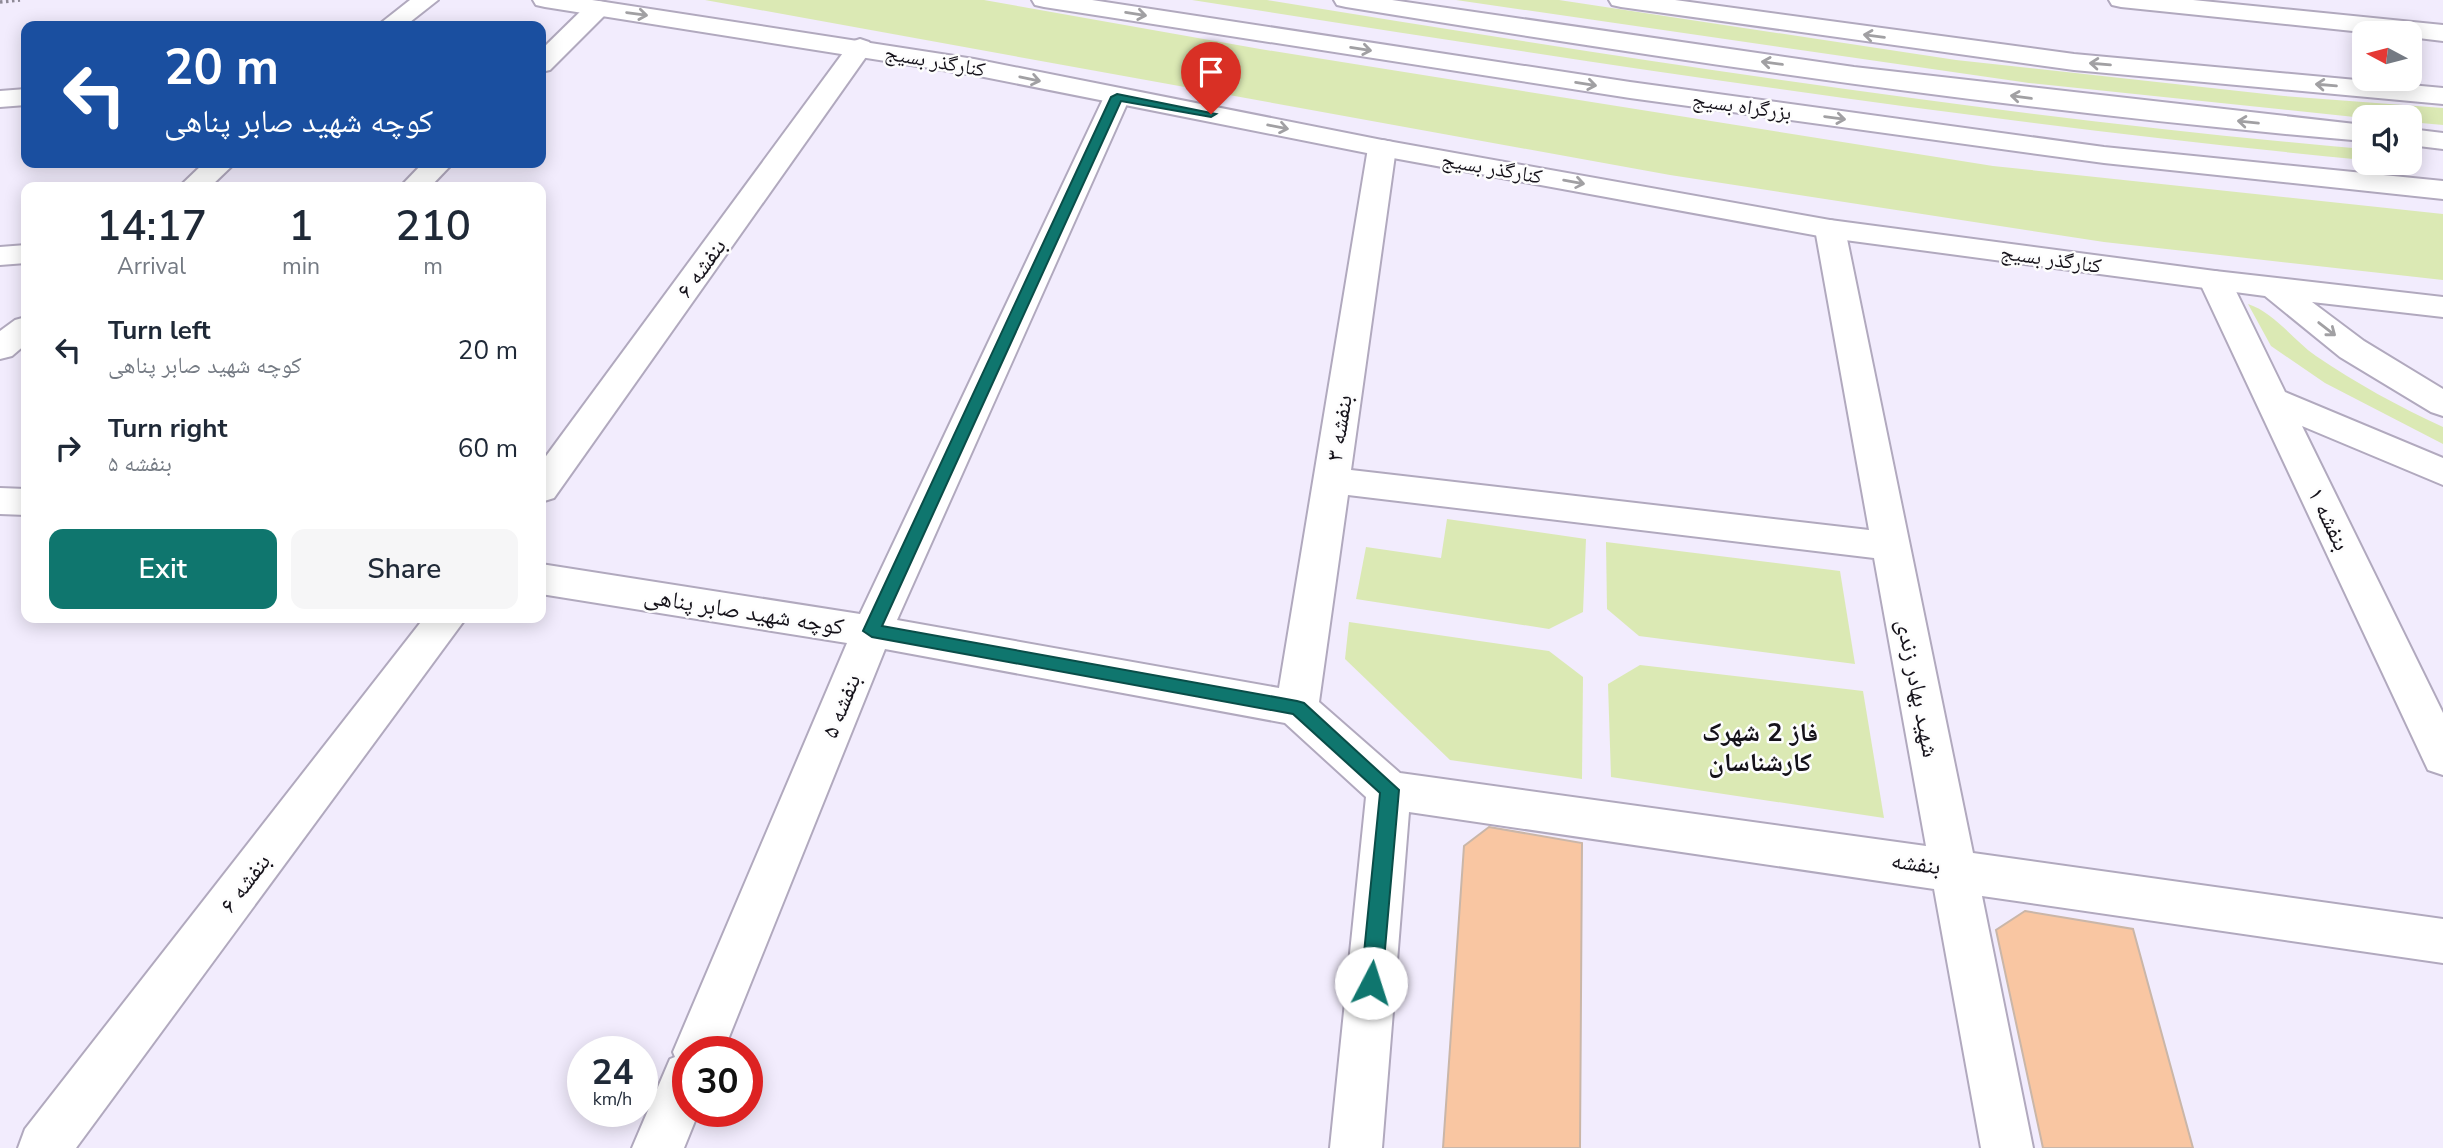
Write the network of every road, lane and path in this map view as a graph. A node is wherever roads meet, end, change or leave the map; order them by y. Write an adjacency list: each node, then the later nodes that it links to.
1 (20, 0): 10 (path)
2 (426, 0): 12 (main road)
3 (545, 0): 11 (main road, کنارگذر بسیج)
4 (1044, 0): 30 (main road, بزرگراه بسیج, one-way to 30)
5 (1346, 0): 15 (main road, بزرگراه بسیج)
6 (1381, 0): 15 (main road)
7 (1621, 0): 18 (main road, one-way to 7)
8 (2121, 0): 13 (main road)
9 (2326, 0): 13 (main road)
10 (0, 2)
11 (598, 8): 16 (main road, کنارگذر بسیج, one-way to 16); 17 (main road)
12 (396, 21)
13 (2351, 25): 14 (main road)
14 (2443, 33)
15 (1574, 38): 22 (main road, بزرگراه بسیج, one-way to 15)
16 (860, 47): 20 (main road, کنارگذر بسیج, one-way to 20); 43 (main road, بنفشه ۶)
17 (546, 59)
18 (2443, 96)
19 (21, 97): 21 (main road)
20 (1117, 97): 25 (main road, کنارگذر بسیج, one-way to 25); 49 (main road, بنفشه ۵)
21 (0, 99)
22 (2352, 132)
23 (2422, 139): 24 (main road)
24 (2443, 141)
25 (1382, 148): 31 (main road, کنارگذر بسیج, one-way to 31); 42 (main road, بنفشه ۳)
26 (215, 168): 28 (main road)
27 (434, 168): 29 (main road)
28 (199, 182)
29 (419, 182)
30 (2443, 190)
31 (1830, 229): 34 (main road, کنارگذر بسیج); 46 (main road, شهید بهادر زندی)
32 (21, 254): 33 (main road)
33 (0, 256)
34 (2216, 281): 35 (main road, کنارگذر بسیج); 39 (main road, بنفشه ۱)
35 (2273, 287): 36 (main road, کنارگذر بسیج); 40 (main road, one-way to 40)
36 (2443, 307)
37 (21, 331): 38 (main road)
38 (0, 348)
39 (2272, 400): 41 (main road); 51 (main road, بنفشه ۱)
40 (2443, 404)
41 (2443, 472)
42 (1331, 480): 46 (main road); 50 (main road, بنفشه ۳)
43 (546, 482)
44 (0, 501): 45 (main road)
45 (21, 502)
46 (1890, 547): 53 (main road, شهید بهادر زندی)
47 (546, 580): 49 (main road, کوچه شهید صابر پناهی)
48 (442, 623): 57 (main road, بنفشه ۶)
49 (872, 631): 50 (main road, کوچه شهید صابر پناهی); 55 (main road, بنفشه ۵)
50 (1297, 708): 52 (main road)
51 (2443, 757)
52 (1390, 790): 53 (main road, بنفشه); 59 (main road)
53 (1954, 869): 54 (main road, بنفشه); 60 (main road, شهید بهادر زندی)
54 (2443, 940)
55 (705, 1036)
56 (672, 1116): 58 (main road)
57 (44, 1148)
58 (659, 1148)
59 (1356, 1148)
60 (2007, 1148)

